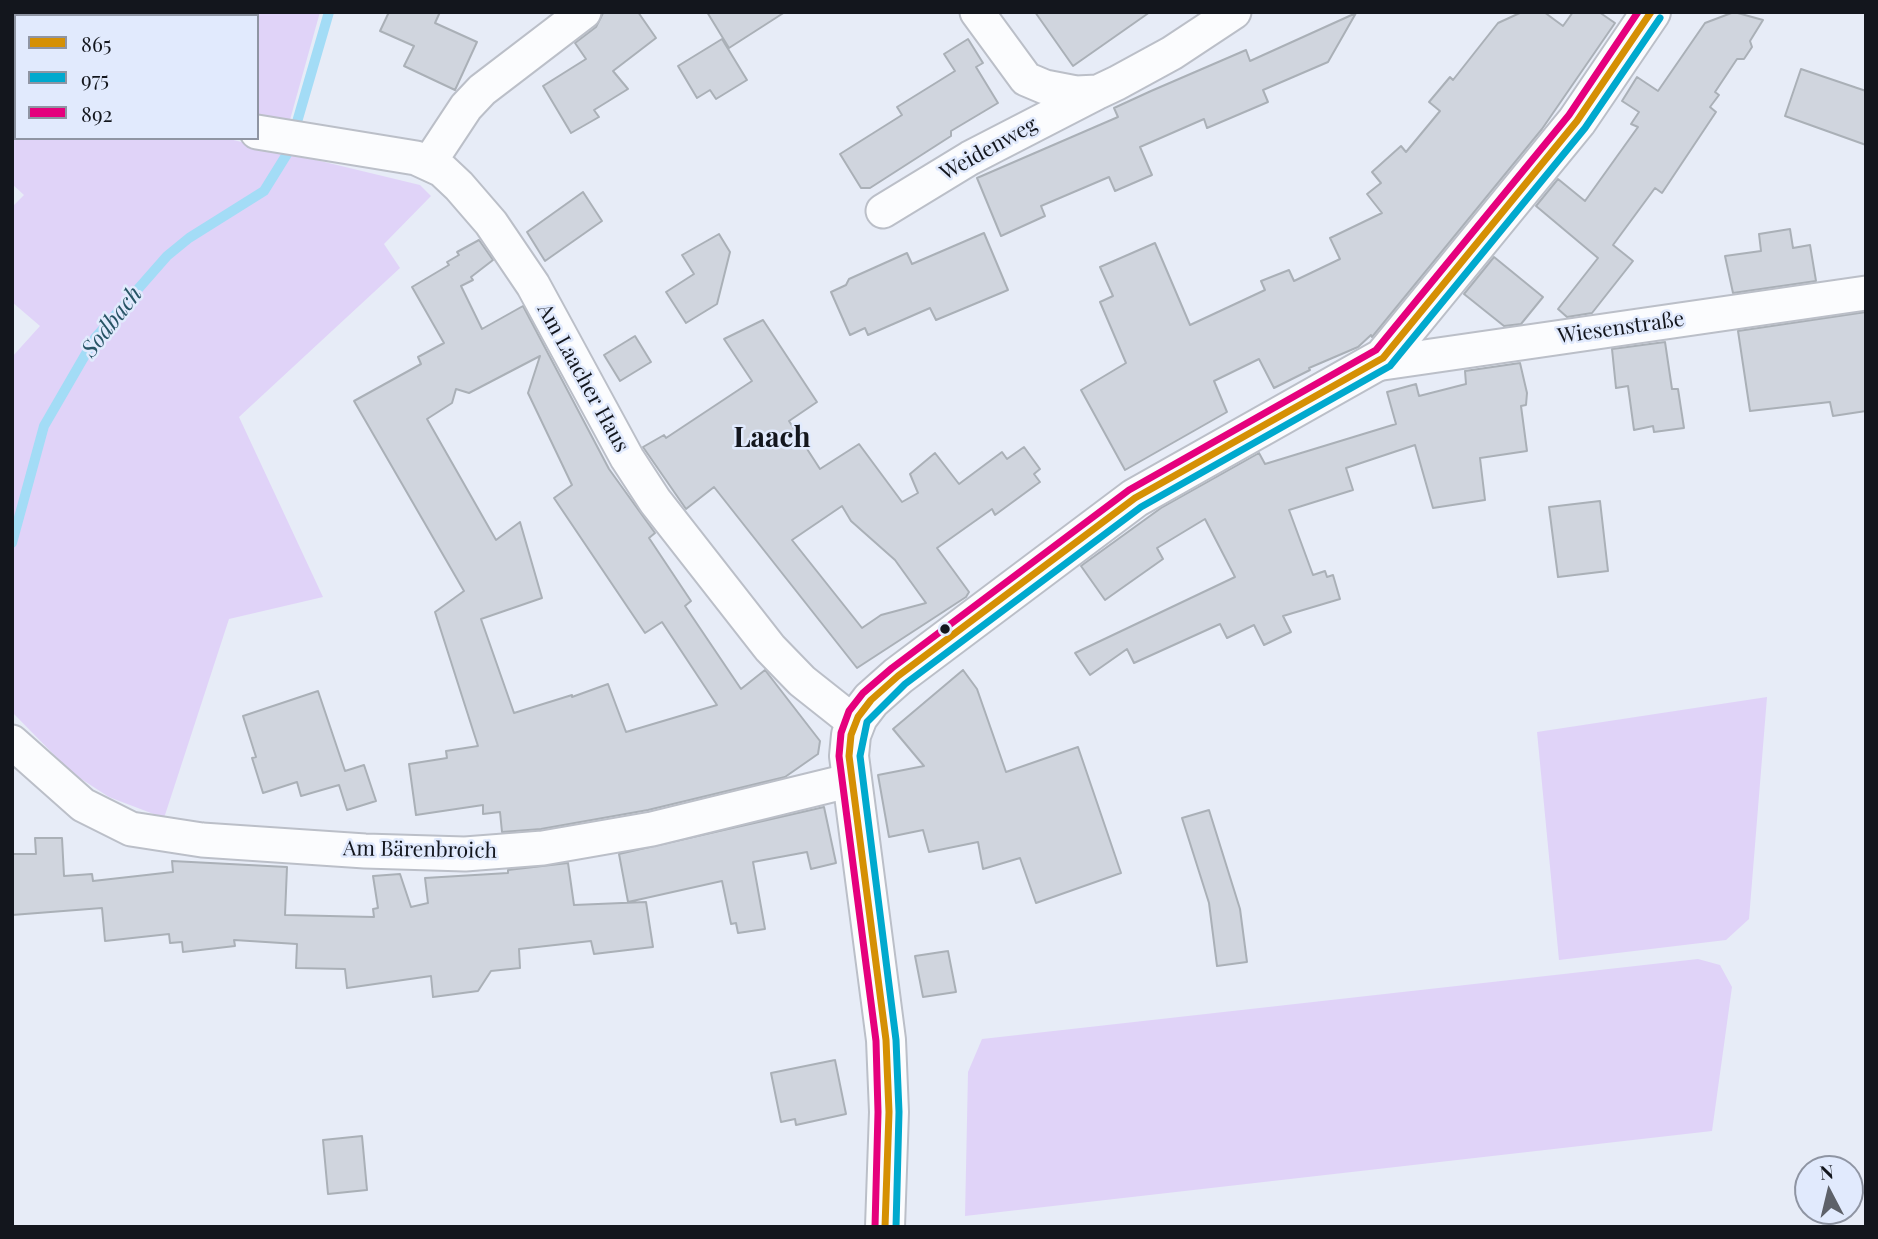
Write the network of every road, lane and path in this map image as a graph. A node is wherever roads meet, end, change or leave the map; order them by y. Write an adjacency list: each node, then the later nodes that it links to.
1 (584, 12): 5 (street)
2 (977, 12): 6 (street, Weidenweg)
3 (1234, 12): 6 (street, Weidenweg)
4 (1651, 12): 11 (street)
5 (552, 22): 8 (street)
6 (1098, 92): 9 (street, Weidenweg)
7 (259, 132): 8 (street, Am Laacher Haus)
8 (429, 163): 12 (street, Am Laacher Haus)
9 (883, 211)
10 (1866, 293): 11 (street, Wiesenstraße)
11 (1376, 364): 12 (street)
12 (855, 723): 14 (street)
13 (12, 743): 14 (street, Am Bärenbroich)
14 (852, 780): 15 (street)
15 (885, 1227)

